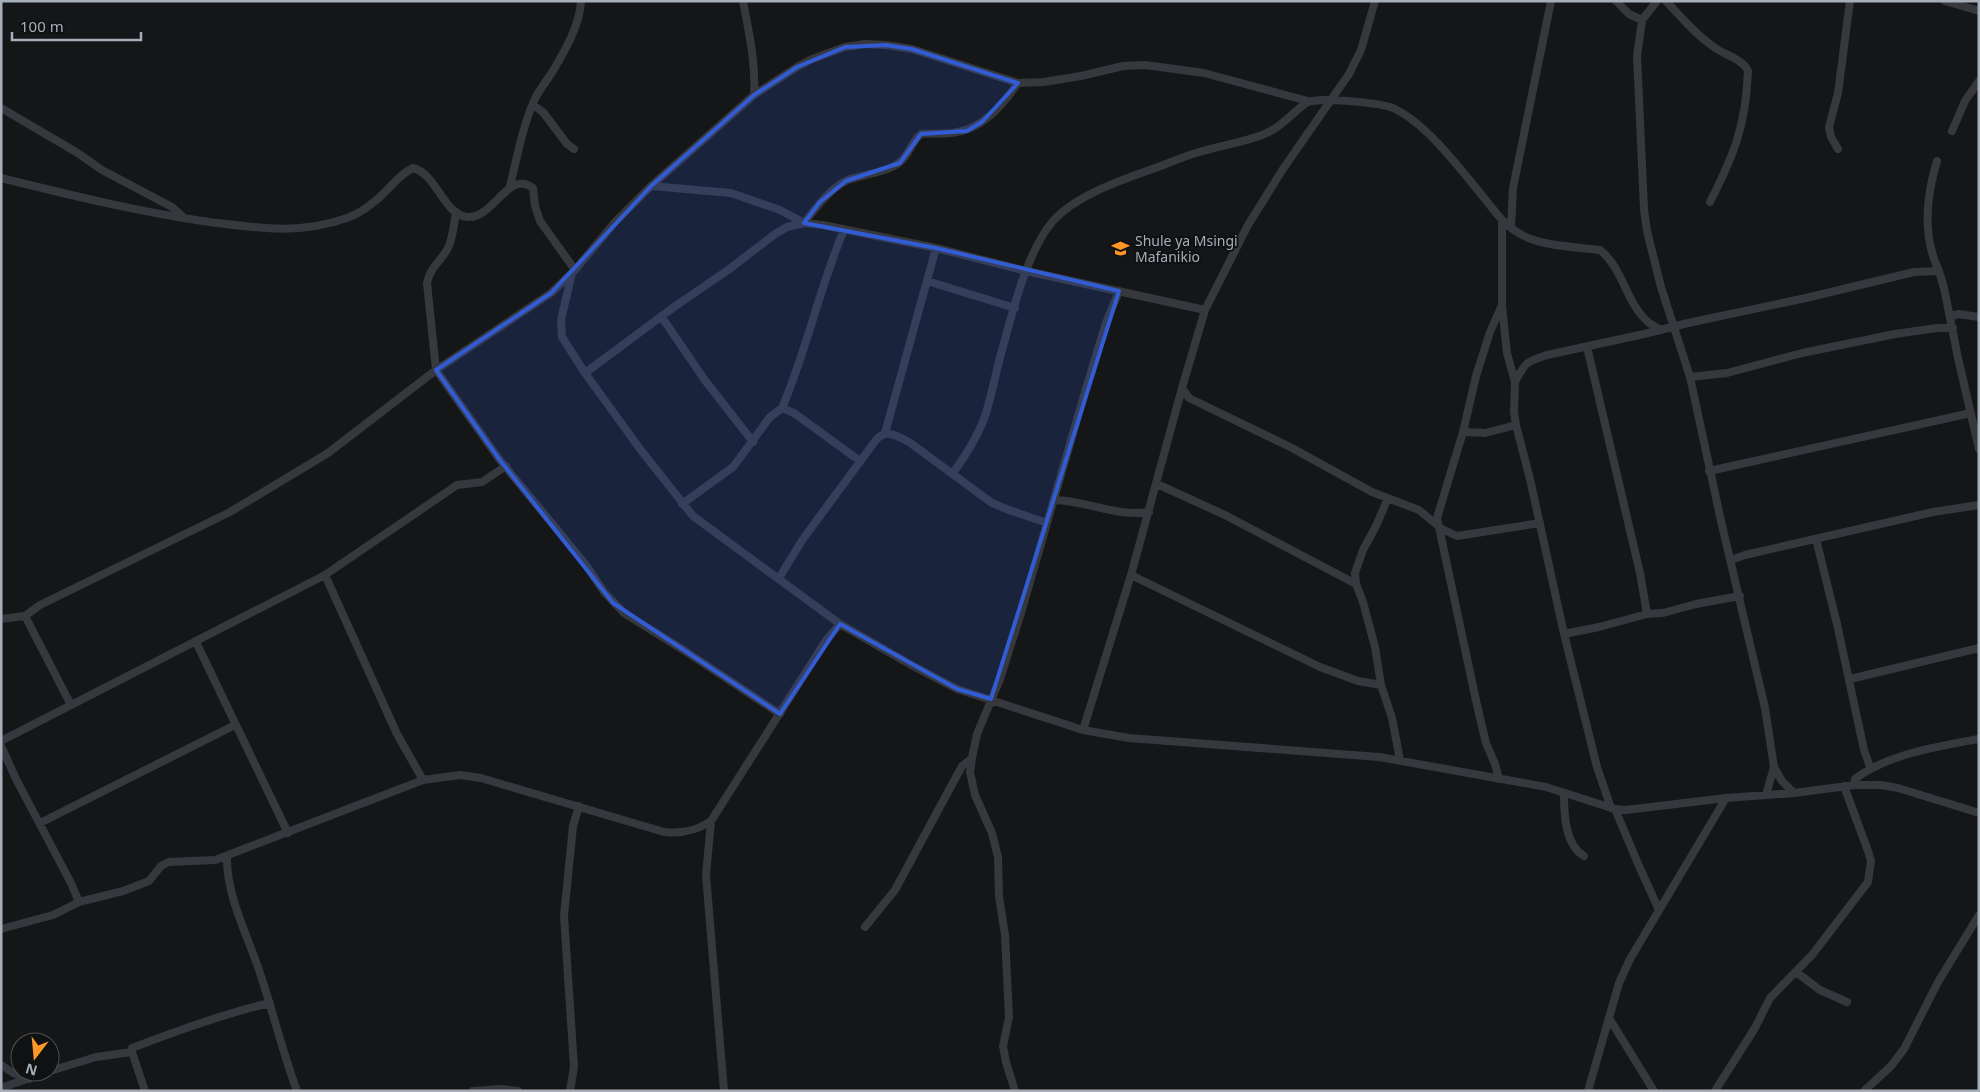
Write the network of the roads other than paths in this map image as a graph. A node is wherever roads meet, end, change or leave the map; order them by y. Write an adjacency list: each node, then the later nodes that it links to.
1 (581, 1): 17 (street)
2 (743, 1): 14 (street)
3 (1375, 1): 15 (street)
4 (1551, 1): 31 (street)
5 (1616, 1): 11 (street)
6 (1656, 1): 11 (street)
7 (1666, 1): 26 (street)
8 (1850, 1): 21 (street)
9 (1945, 1): 10 (street)
10 (1979, 11)
11 (1642, 20): 45 (street)
12 (1979, 81): 19 (street)
13 (1018, 83): 14 (street); 16 (street); 30 (street)
14 (754, 95): 25 (street)
15 (1332, 100): 16 (street); 29 (street); 41 (street)
16 (1308, 101): 35 (street)
17 (533, 104): 20 (street); 24 (street)
18 (1, 108): 28 (street)
19 (1952, 131)
20 (574, 149)
21 (1838, 149)
22 (1938, 160): 36 (street)
23 (1, 178): 28 (street)
24 (510, 186): 27 (street); 34 (street)
25 (651, 186): 30 (street); 34 (street)
26 (1710, 202)
27 (456, 212): 28 (street); 49 (street)
28 (185, 218)
29 (1502, 222): 31 (street); 39 (street)
30 (804, 223): 32 (street); 42 (street)
31 (1511, 228): 47 (street)
32 (844, 230): 33 (street); 54 (street)
33 (936, 248): 35 (street); 37 (street)
34 (574, 271): 49 (street); 50 (street)
35 (1026, 271): 38 (street); 40 (street)
36 (1938, 271): 43 (street); 45 (street)
37 (927, 282): 40 (street); 58 (street)
38 (1119, 291): 41 (street); 67 (street)
39 (1502, 305): 52 (street); 57 (street)
40 (1015, 308): 64 (street)
41 (1205, 310): 53 (street)
42 (661, 316): 50 (street); 59 (street)
43 (1950, 316): 44 (street); 46 (street)
44 (1979, 317)
45 (1674, 326): 47 (street); 51 (street)
46 (1953, 328): 51 (street); 55 (street)
47 (1661, 330): 48 (street)
48 (1587, 346): 52 (street); 83 (street)
49 (436, 370): 62 (street); 84 (street)
50 (585, 373): 68 (street)
51 (1690, 377): 63 (street)
52 (1515, 382): 56 (street)
53 (1182, 388): 65 (street); 66 (street)
54 (782, 408): 59 (street); 61 (street)
55 (1971, 413): 60 (street); 63 (street)
56 (1516, 425): 57 (street); 72 (street)
57 (1463, 432): 73 (street)
58 (885, 433): 61 (street); 64 (street)
59 (753, 442): 68 (street)
60 (1979, 449)
61 (860, 461): 80 (street)
62 (506, 466): 78 (street); 94 (street)
63 (1709, 470): 77 (street)
64 (953, 473): 71 (street)
65 (1157, 484): 70 (street); 81 (street)
66 (1388, 498): 73 (street); 81 (street)
67 (1055, 500): 70 (street); 71 (street)
68 (682, 504): 80 (street)
69 (1979, 505): 75 (street)
70 (1149, 512): 79 (street)
71 (1047, 523): 92 (street)
72 (1540, 523): 74 (street); 87 (street)
73 (1438, 525): 74 (street); 76 (street)
74 (1457, 536): 76 (street)
75 (1816, 539): 77 (street); 90 (street)
76 (1444, 544): 104 (street)
77 (1730, 560): 82 (street)
78 (325, 575): 88 (street); 105 (street)
79 (1131, 576): 91 (street); 96 (street)
80 (779, 578): 86 (street)
81 (1356, 584): 91 (street)
82 (1740, 596): 83 (street); 102 (street)
83 (1647, 614): 87 (street)
84 (25, 616): 85 (street); 93 (street)
85 (1, 619)
86 (840, 624): 92 (street); 94 (street)
87 (1564, 634): 113 (street)
88 (196, 642): 93 (street); 95 (street)
89 (1979, 648): 90 (street)
90 (1850, 679): 103 (street)
91 (1381, 685): 101 (street)
92 (991, 699): 96 (street); 100 (street)
93 (71, 705): 98 (street)
94 (780, 714): 115 (street)
95 (235, 725): 116 (street); 117 (street)
96 (1083, 730): 101 (street)
97 (1979, 739): 103 (street)
98 (1, 741)
99 (1, 746): 116 (street)
100 (972, 758): 123 (street); 139 (street)
101 (1400, 760): 104 (street)
102 (1774, 768): 108 (street); 110 (street)
103 (1870, 768): 106 (street)
104 (1499, 779): 109 (street)
105 (423, 780): 112 (street); 117 (street)
106 (1855, 785): 107 (street); 114 (street)
107 (1844, 786): 108 (street); 125 (street)
108 (1794, 793): 110 (street)
109 (1564, 794): 113 (street); 119 (street)
110 (1766, 795): 111 (street)
111 (1726, 798): 113 (street); 121 (street)
112 (579, 806): 115 (street); 137 (street)
113 (1613, 808): 121 (street)
114 (1979, 813)
115 (711, 821): 138 (street)
116 (40, 823): 120 (street)
117 (288, 833): 118 (street)
118 (227, 856): 120 (street); 127 (street)
119 (1584, 856)
120 (79, 902): 124 (street)
121 (1659, 910): 128 (street)
122 (1979, 915): 143 (street)
123 (865, 927)
124 (1, 929)
125 (1796, 972): 126 (street); 142 (street)
126 (1847, 1002)
127 (270, 1003): 129 (street); 134 (street)
128 (1610, 1018): 140 (street); 141 (street)
129 (132, 1052): 130 (street); 133 (street)
130 (60, 1068)
131 (16, 1087): 132 (street)
132 (1, 1088)
133 (145, 1091)
134 (297, 1091)
135 (473, 1091): 136 (street)
136 (518, 1091)
137 (570, 1091)
138 (724, 1091)
139 (1015, 1091)
140 (1588, 1091)
141 (1654, 1091)
142 (1715, 1091)
143 (1864, 1091)

